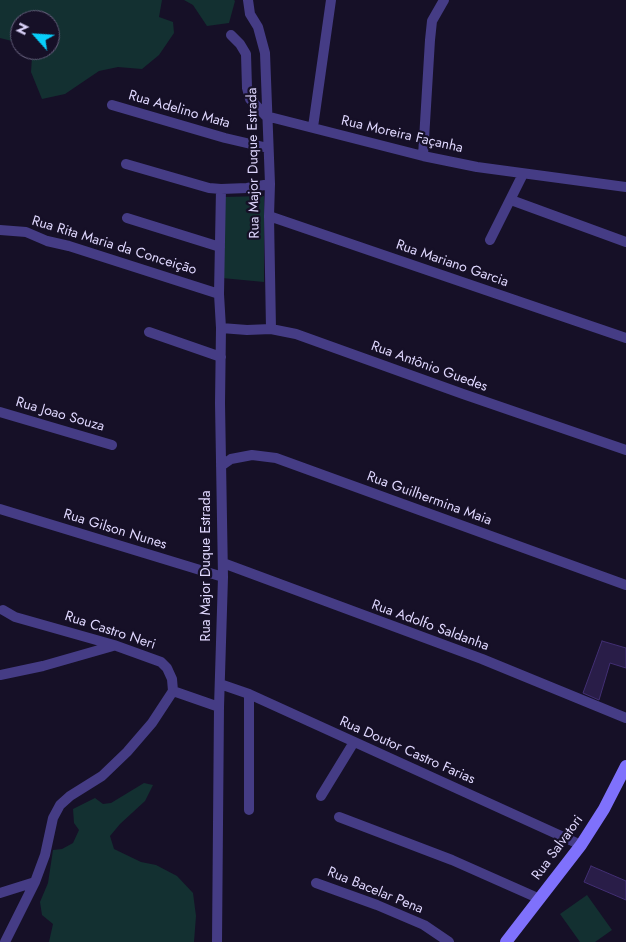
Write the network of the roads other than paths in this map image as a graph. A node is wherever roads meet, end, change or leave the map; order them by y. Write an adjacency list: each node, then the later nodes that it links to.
1 (248, 0): 6 (street, Rua Major Duque Estrada)
2 (331, 0): 7 (street)
3 (444, 0): 9 (street)
4 (231, 35): 6 (street)
5 (112, 105): 8 (street, Rua Adelino Mata)
6 (266, 116): 7 (street, Rua Moreira Façanha); 8 (street, Rua Major Duque Estrada)
7 (313, 127): 9 (street, Rua Moreira Façanha)
8 (268, 148): 12 (street, Rua Major Duque Estrada)
9 (423, 156): 11 (street, Rua Moreira Façanha)
10 (126, 164): 14 (street)
11 (523, 174): 13 (street, Rua Moreira Façanha); 15 (street)
12 (270, 184): 14 (street); 16 (street, Rua Major Duque Estrada)
13 (626, 187)
14 (221, 189): 21 (street, Rua Major Duque Estrada)
15 (511, 200): 19 (street); 20 (street)
16 (268, 216): 24 (street, Rua Major Duque Estrada); 26 (street, Rua Mariano Garcia)
17 (127, 218): 21 (street)
18 (0, 230): 22 (street, Rua Rita Maria da Conceição)
19 (490, 240)
20 (626, 242)
21 (220, 247): 22 (street, Rua Major Duque Estrada)
22 (219, 294): 23 (street, Rua Major Duque Estrada)
23 (221, 328): 24 (street, Rua Antônio Guedes); 27 (street, Rua Major Duque Estrada)
24 (271, 329): 30 (street, Rua Antônio Guedes)
25 (149, 332): 27 (street)
26 (626, 338)
27 (221, 357): 31 (street, Rua Major Duque Estrada)
28 (0, 412): 29 (street, Rua Joao Souza)
29 (112, 445)
30 (626, 450)
31 (221, 466): 33 (street, Rua Major Duque Estrada); 35 (street, Rua Guilhermina Maia)
32 (0, 509): 34 (street, Rua Gilson Nunes)
33 (223, 563): 34 (street, Rua Major Duque Estrada); 43 (street, Rua Adolfo Saldanha)
34 (223, 577): 39 (street, Rua Major Duque Estrada)
35 (626, 585)
36 (3, 610): 37 (street, Rua Castro Neri)
37 (114, 645): 38 (street); 40 (street, Rua Castro Neri)
38 (0, 675)
39 (220, 684): 41 (street, Rua Doutor Castro Farias); 42 (street, Rua Major Duque Estrada)
40 (173, 691): 42 (street); 50 (street)
41 (248, 694): 44 (street, Rua Doutor Castro Farias); 47 (street)
42 (219, 707): 55 (street, Rua Major Duque Estrada)
43 (626, 718)
44 (354, 742): 46 (street); 49 (street, Rua Doutor Castro Farias)
45 (626, 766): 49 (main road, Rua Salvatori)
46 (321, 796)
47 (249, 810)
48 (339, 817): 53 (street)
49 (581, 845): 53 (main road, Rua Salvatori)
50 (35, 882): 52 (street); 54 (street)
51 (316, 883): 56 (street, Rua Bacelar Pena)
52 (0, 894)
53 (540, 899): 57 (main road, Rua Salvatori)
54 (5, 942)
55 (217, 942)
56 (449, 942)
57 (506, 942)

